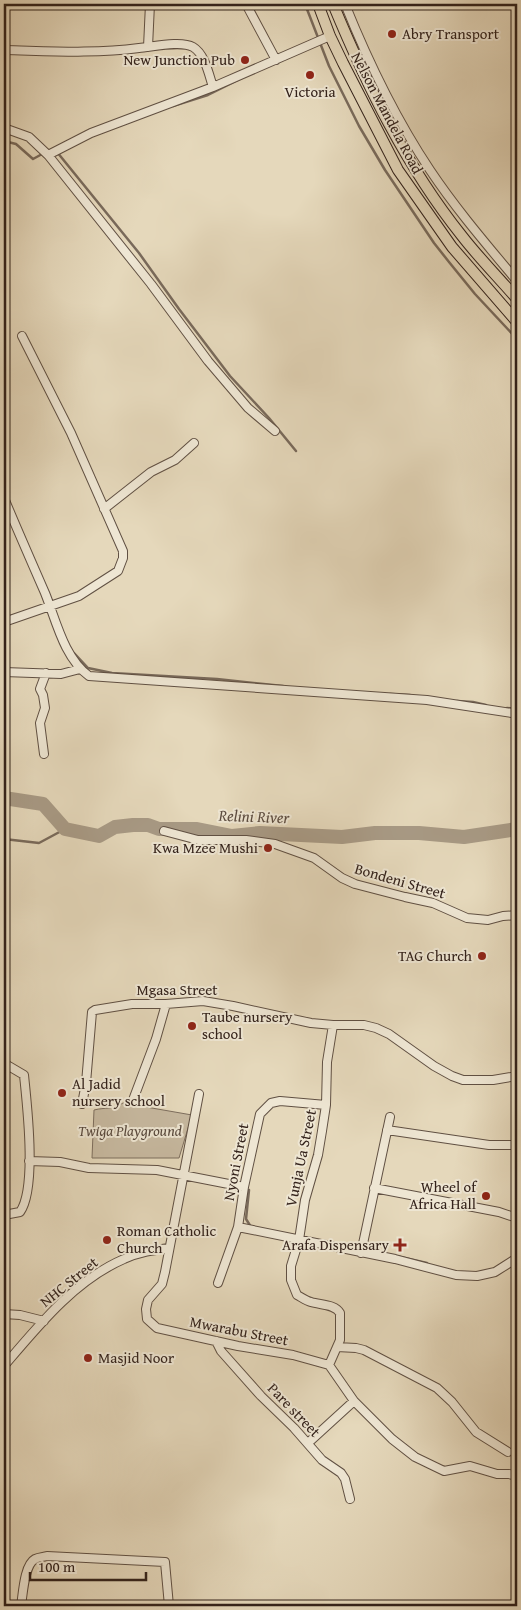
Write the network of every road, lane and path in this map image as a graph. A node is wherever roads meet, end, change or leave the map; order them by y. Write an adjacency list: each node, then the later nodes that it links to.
1 (150, 4): 7 (street)
2 (246, 4): 9 (street)
3 (318, 4): 6 (main road, Nelson Mandela Road)
4 (333, 4): 13 (main road, Nelson Mandela Road)
5 (346, 4): 15 (street)
6 (330, 36): 9 (street); 14 (main road, Nelson Mandela Road)
7 (148, 47): 8 (street); 10 (street)
8 (4, 50)
9 (276, 60): 10 (street)
10 (213, 87): 12 (street)
11 (4, 128): 12 (street)
12 (48, 155): 19 (street)
13 (461, 236): 14 (main road); 16 (main road, Nelson Mandela Road)
14 (452, 247): 17 (main road, Nelson Mandela Road)
15 (517, 281)
16 (517, 298)
17 (517, 322)
18 (22, 336): 22 (street)
19 (275, 431)
20 (194, 443): 22 (street)
21 (4, 498): 23 (street)
22 (104, 509): 23 (street)
23 (50, 606): 24 (street); 25 (street)
24 (4, 622)
25 (80, 669): 27 (street); 28 (street)
26 (4, 672): 27 (street)
27 (46, 673): 29 (street)
28 (517, 713)
29 (44, 754)
30 (164, 831): 31 (street, Bondeni Street)
31 (517, 915)
32 (166, 1004): 33 (street, Mgasa Street); 37 (street); 38 (street, Mgasa Street)
33 (332, 1026): 35 (street, Mgasa Street); 39 (street, Vunja Ua Street)
34 (7, 1065): 43 (street)
35 (517, 1076)
36 (199, 1094): 44 (street, Mwarabu Street)
37 (133, 1100)
38 (82, 1104)
39 (326, 1105): 45 (street, Nyoni Street); 50 (street, Vunja Ua Street)
40 (390, 1117): 41 (street)
41 (387, 1130): 42 (street); 46 (street)
42 (517, 1145)
43 (29, 1161): 44 (street); 47 (street)
44 (183, 1176): 45 (street); 51 (street, Mwarabu Street)
45 (244, 1187): 49 (street, Nyoni Street)
46 (374, 1188): 48 (street); 52 (street)
47 (4, 1215)
48 (517, 1218)
49 (238, 1227): 50 (street); 54 (street, Nyoni Street)
50 (299, 1240): 52 (street); 58 (street, Vunja Ua Street)
51 (169, 1248): 56 (street, NHC Street); 57 (street, Mwarabu Street)
52 (361, 1253): 53 (street)
53 (517, 1258)
54 (218, 1283)
55 (4, 1314): 56 (street)
56 (44, 1321): 60 (street, NHC Street)
57 (216, 1340): 59 (street, Mwarabu Street); 62 (street, Pare street)
58 (337, 1347): 59 (street); 63 (street)
59 (329, 1365): 61 (street)
60 (4, 1366)
61 (354, 1401): 62 (street); 64 (street)
62 (308, 1443): 65 (street, Pare street)
63 (508, 1452)
64 (517, 1476)
65 (350, 1499)
66 (21, 1606): 67 (street)
67 (169, 1606)

